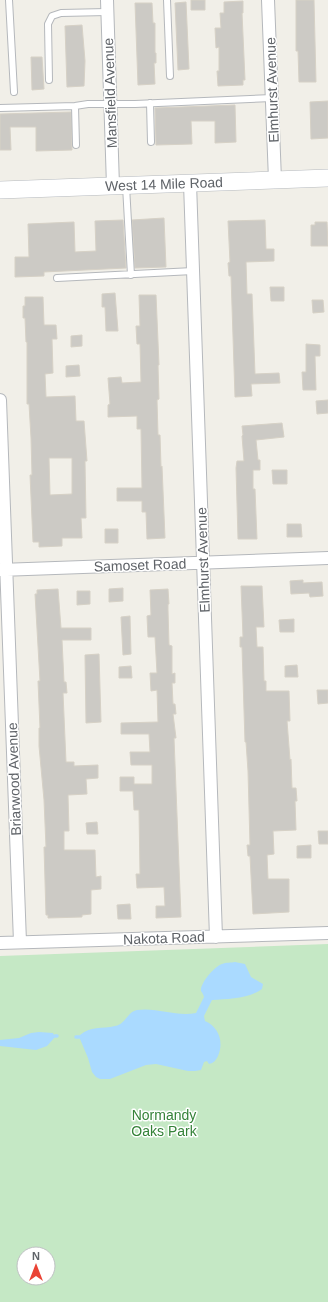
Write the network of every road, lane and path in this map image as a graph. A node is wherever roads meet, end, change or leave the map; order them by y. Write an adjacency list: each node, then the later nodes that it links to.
1 (9, 0): 7 (lane)
2 (167, 0): 5 (lane)
3 (268, 0): 8 (street, Elmhurst Avenue)
4 (107, 6): 6 (lane); 10 (street, Mansfield Avenue)
5 (170, 76)
6 (49, 80)
7 (14, 92)
8 (272, 98): 9 (lane); 16 (street, Elmhurst Avenue)
9 (150, 103): 10 (lane); 13 (lane)
10 (111, 104): 11 (lane); 18 (street, Mansfield Avenue)
11 (75, 106): 12 (lane); 14 (lane)
12 (0, 108)
13 (151, 142)
14 (76, 145)
15 (328, 178): 16 (main road, West 14 Mile Road)
16 (275, 180): 17 (main road, West 14 Mile Road)
17 (190, 184): 18 (main road, West 14 Mile Road); 20 (street, Elmhurst Avenue)
18 (119, 186): 19 (main road, West 14 Mile Road); 21 (lane)
19 (0, 190)
20 (193, 271): 21 (lane); 25 (street, Elmhurst Avenue)
21 (131, 275): 22 (lane)
22 (57, 278)
23 (0, 400): 26 (street, Briarwood Avenue)
24 (328, 558): 25 (street, Samoset Road)
25 (203, 562): 26 (street, Samoset Road); 28 (street, Elmhurst Avenue)
26 (3, 570): 29 (street, Briarwood Avenue)
27 (328, 933): 28 (street, Nakota Road)
28 (216, 937): 29 (street, Nakota Road)
29 (20, 942): 30 (street, Nakota Road)
30 (0, 943)

